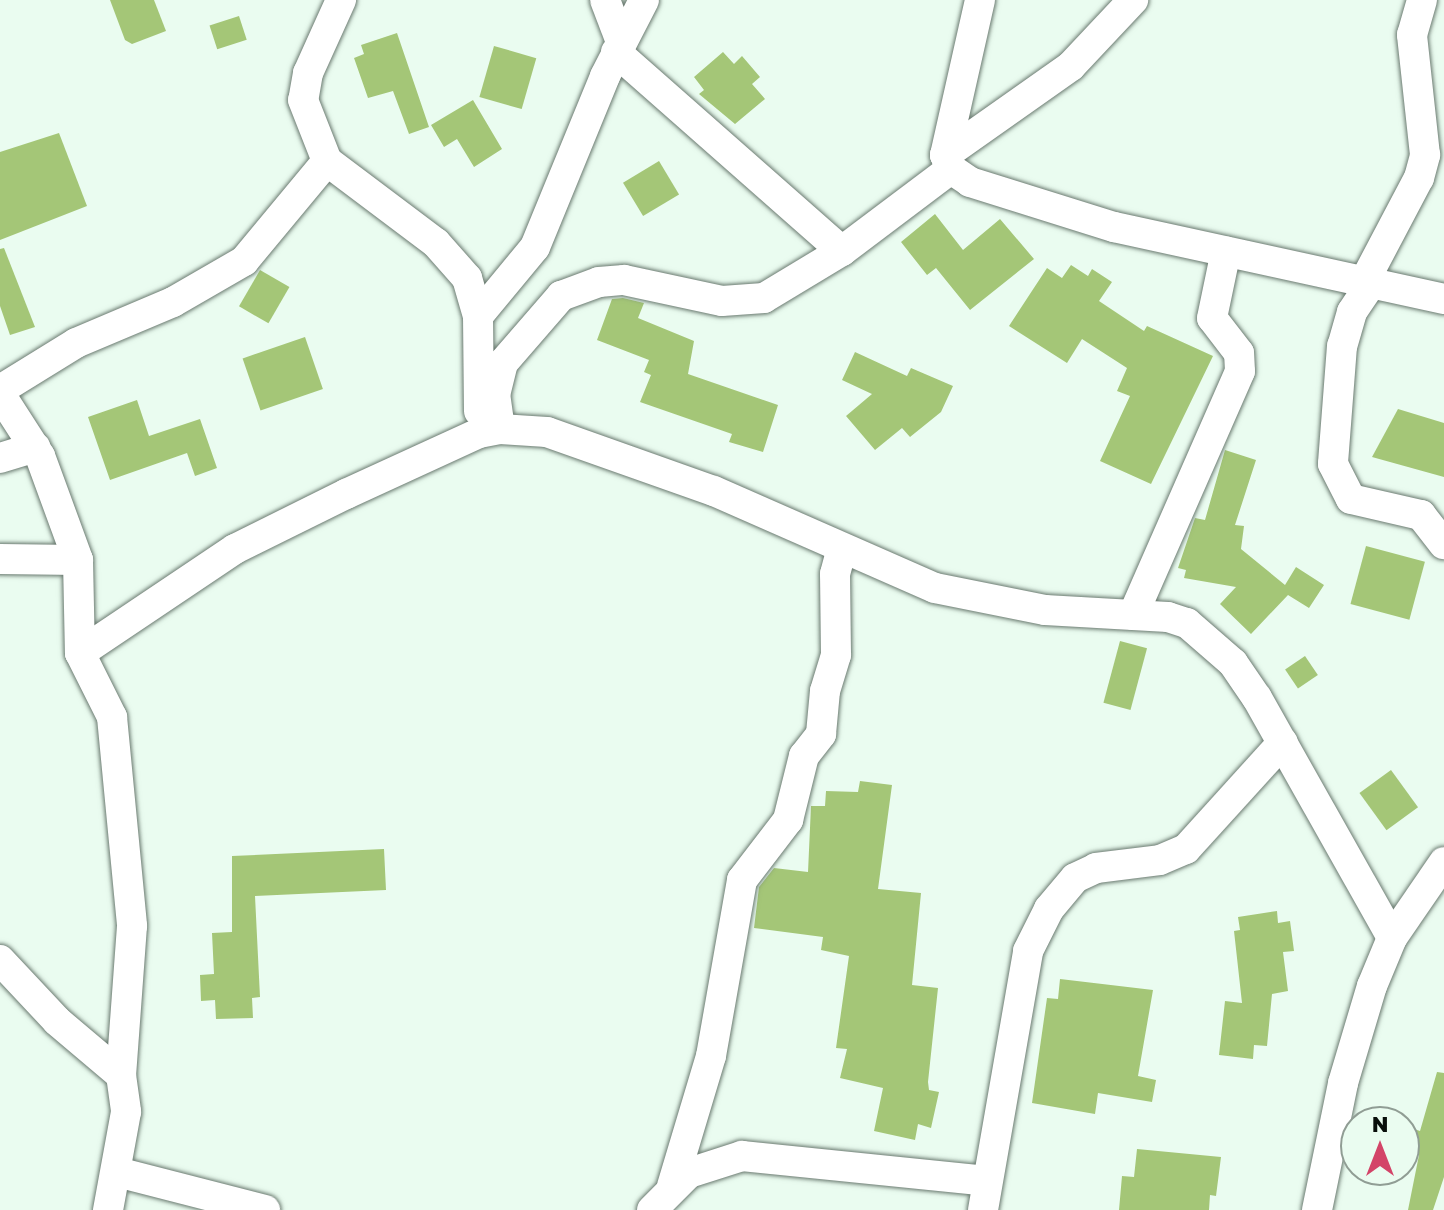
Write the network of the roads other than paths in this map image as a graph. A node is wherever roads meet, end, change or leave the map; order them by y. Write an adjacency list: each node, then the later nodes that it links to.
1 (341, 0): 8 (street)
2 (605, 0): 7 (street)
3 (644, 0): 7 (street)
4 (980, 0): 9 (street)
5 (1133, 0): 9 (street)
6 (1422, 0): 12 (street)
7 (619, 47): 10 (street); 14 (street)
8 (327, 161): 14 (street); 15 (street)
9 (948, 162): 10 (street); 11 (street)
10 (842, 251): 16 (street)
11 (1226, 251): 12 (street); 23 (street)
12 (1366, 284): 13 (street); 19 (street)
13 (1444, 299)
14 (478, 316): 16 (street)
15 (0, 392): 17 (street)
16 (490, 431): 20 (street); 24 (street)
17 (35, 447): 18 (street); 22 (street)
18 (0, 458)
19 (1444, 544)
20 (842, 548): 23 (street); 31 (street)
21 (0, 559): 22 (street)
22 (78, 560): 24 (street)
23 (1133, 615): 25 (street)
24 (80, 653): 29 (street)
25 (1283, 742): 27 (street); 32 (street)
26 (1444, 862): 27 (street)
27 (1392, 938): 36 (street)
28 (0, 960): 29 (street)
29 (121, 1075): 30 (street)
30 (117, 1172): 33 (street); 34 (street)
31 (672, 1186): 32 (street); 35 (street)
32 (985, 1196)
33 (108, 1210)
34 (265, 1210)
35 (652, 1210)
36 (1317, 1210)

